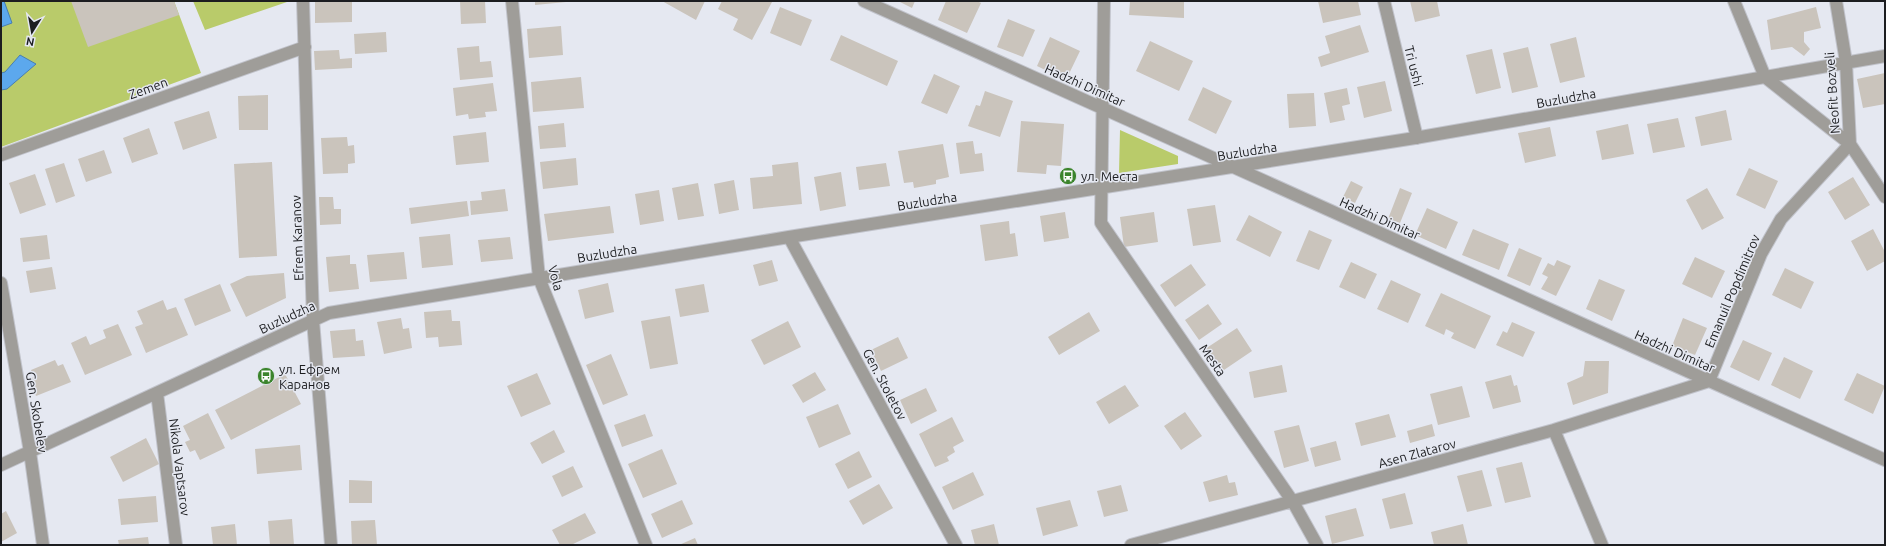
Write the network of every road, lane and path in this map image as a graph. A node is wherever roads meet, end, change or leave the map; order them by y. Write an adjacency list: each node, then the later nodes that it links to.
1 (303, 1): 8 (street, Efrem Karanov)
2 (512, 1): 20 (street, Vola)
3 (864, 1): 12 (street, Hadzhi Dimitar)
4 (1104, 1): 12 (street, Mesta)
5 (1384, 1): 13 (street, Tri ushi)
6 (1734, 1): 11 (street)
7 (1836, 1): 10 (street, Neofit Bozveli)
8 (305, 47): 15 (street, Zemen); 22 (street, Efrem Karanov)
9 (1885, 56): 10 (street, Buzludzha)
10 (1846, 62): 11 (street, Buzludzha); 14 (street, Neofit Bozveli)
11 (1765, 77): 13 (street, Buzludzha); 14 (street)
12 (1103, 108): 16 (street, Hadzhi Dimitar); 17 (street, Mesta)
13 (1417, 138): 16 (street, Buzludzha)
14 (1850, 144): 18 (street, Neofit Bozveli); 23 (street, Emanuil Popdimitrov)
15 (1, 156)
16 (1232, 167): 17 (street, Buzludzha); 23 (street, Hadzhi Dimitar)
17 (1101, 188): 19 (street, Buzludzha); 29 (street, Mesta)
18 (1885, 197)
19 (789, 237): 20 (street, Buzludzha); 34 (street, Gen. Stoletov)
20 (538, 278): 22 (street, Buzludzha); 33 (street, Vola)
21 (1, 283): 26 (street, Gen. Skobelev)
22 (313, 320): 24 (street, Buzludzha); 32 (street, Efrem Karanov)
23 (1709, 381): 25 (street, Asen Zlatarov); 27 (street, Hadzhi Dimitar)
24 (157, 393): 26 (street, Buzludzha); 31 (street, Nikola Vaptsarov)
25 (1554, 430): 29 (street, Asen Zlatarov); 37 (street)
26 (30, 452): 28 (street, Buzludzha); 30 (street, Gen. Skobelev)
27 (1885, 460)
28 (1, 465)
29 (1293, 502): 35 (street, Asen Zlatarov); 36 (street, Mesta)
30 (43, 545)
31 (176, 545)
32 (331, 545)
33 (646, 545)
34 (956, 545)
35 (1134, 545)
36 (1317, 545)
37 (1602, 545)

